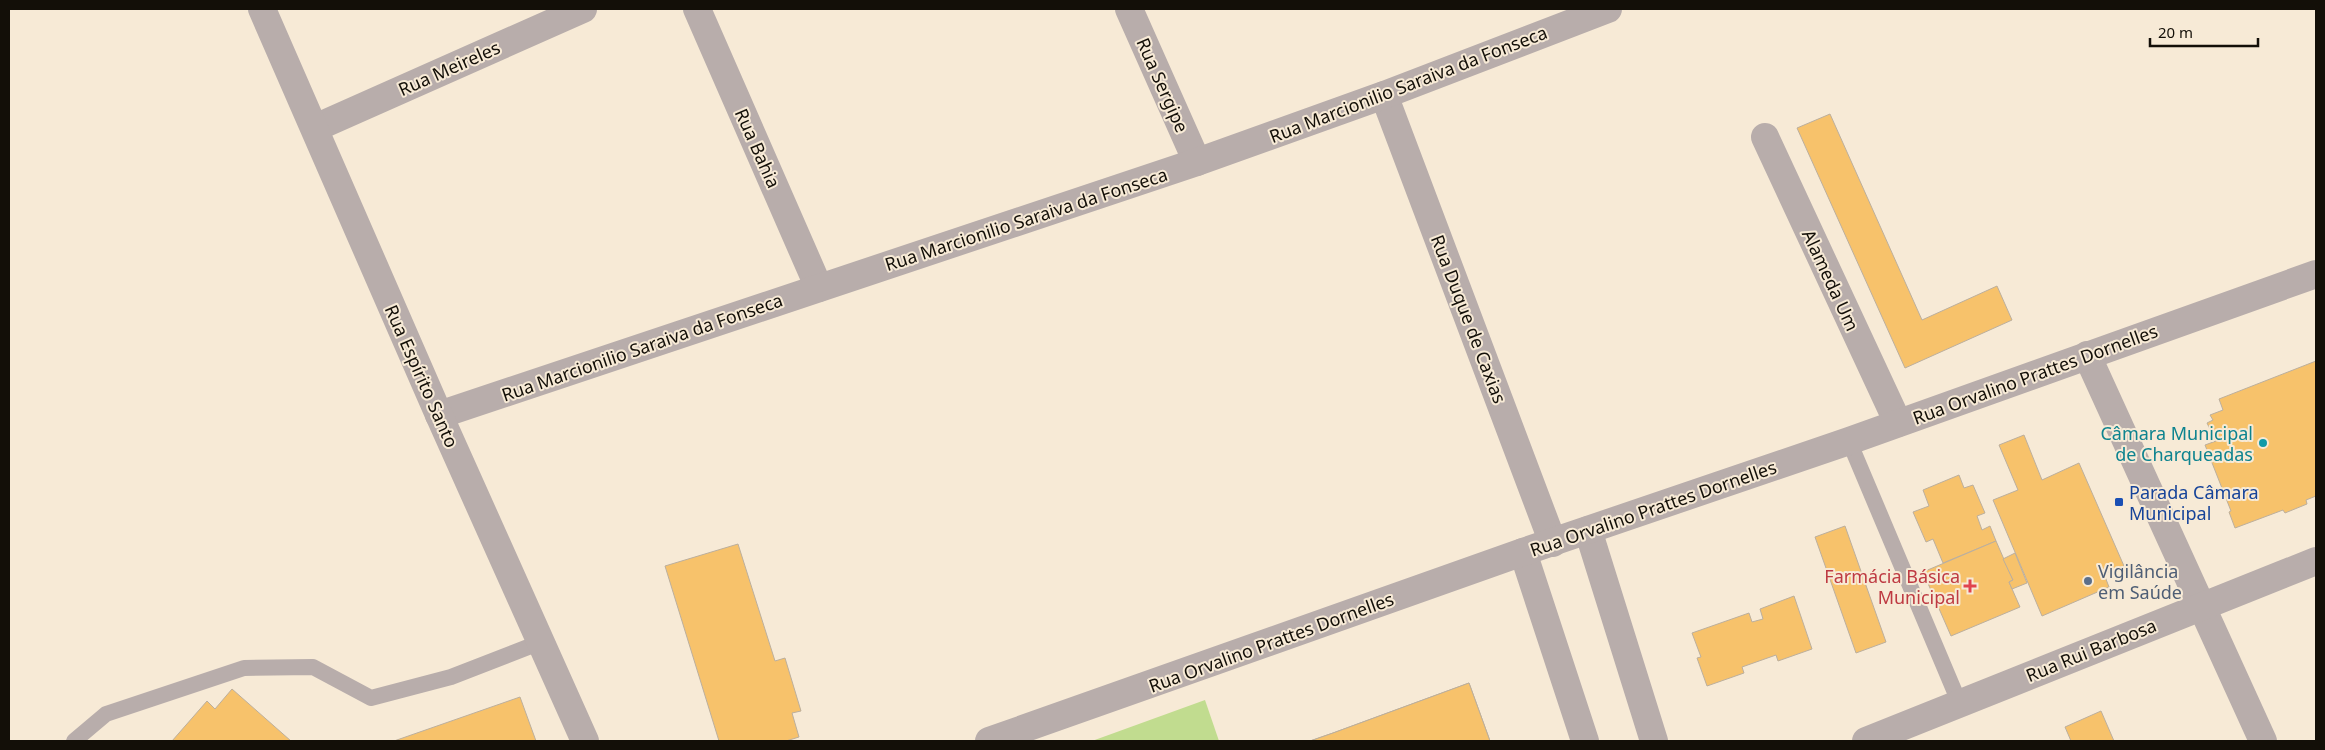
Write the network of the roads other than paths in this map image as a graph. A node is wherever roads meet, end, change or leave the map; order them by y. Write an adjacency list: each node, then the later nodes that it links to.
1 (262, 9): 7 (street, Rua Espírito Santo)
2 (583, 9): 7 (street, Rua Meireles)
3 (697, 9): 11 (street, Rua Bahia)
4 (1129, 9): 9 (street, Rua Sergipe)
5 (1608, 9): 6 (street, Rua Marcionilio Saraiva da Fonseca)
6 (1384, 95): 9 (street, Rua Marcionilio Saraiva da Fonseca); 17 (street, Rua Duque de Caxias)
7 (315, 128): 13 (street, Rua Espírito Santo)
8 (1765, 137): 14 (street, Alameda Um)
9 (1197, 162): 11 (street, Rua Marcionilio Saraiva da Fonseca)
10 (2316, 274): 12 (street, Rua Orvalino Prattes Dornelles)
11 (819, 288): 13 (street, Rua Marcionilio Saraiva da Fonseca)
12 (2087, 355): 14 (street, Rua Orvalino Prattes Dornelles); 20 (street)
13 (439, 415): 21 (street, Rua Espírito Santo)
14 (1898, 423): 15 (street, Rua Orvalino Prattes Dornelles)
15 (1849, 441): 16 (street, Rua Orvalino Prattes Dornelles); 22 (lane)
16 (1588, 530): 17 (street, Rua Orvalino Prattes Dornelles); 27 (street)
17 (1553, 543): 18 (street, Rua Orvalino Prattes Dornelles)
18 (1523, 552): 25 (street, Rua Orvalino Prattes Dornelles); 26 (street)
19 (2316, 561): 20 (street, Rua Rui Barbosa)
20 (2201, 606): 22 (street, Rua Rui Barbosa); 29 (street)
21 (541, 642): 23 (lane); 24 (street, Rua Espírito Santo)
22 (1959, 702): 28 (street, Rua Rui Barbosa)
23 (74, 741)
24 (585, 741)
25 (990, 741)
26 (1585, 741)
27 (1654, 741)
28 (1866, 741)
29 (2263, 741)

